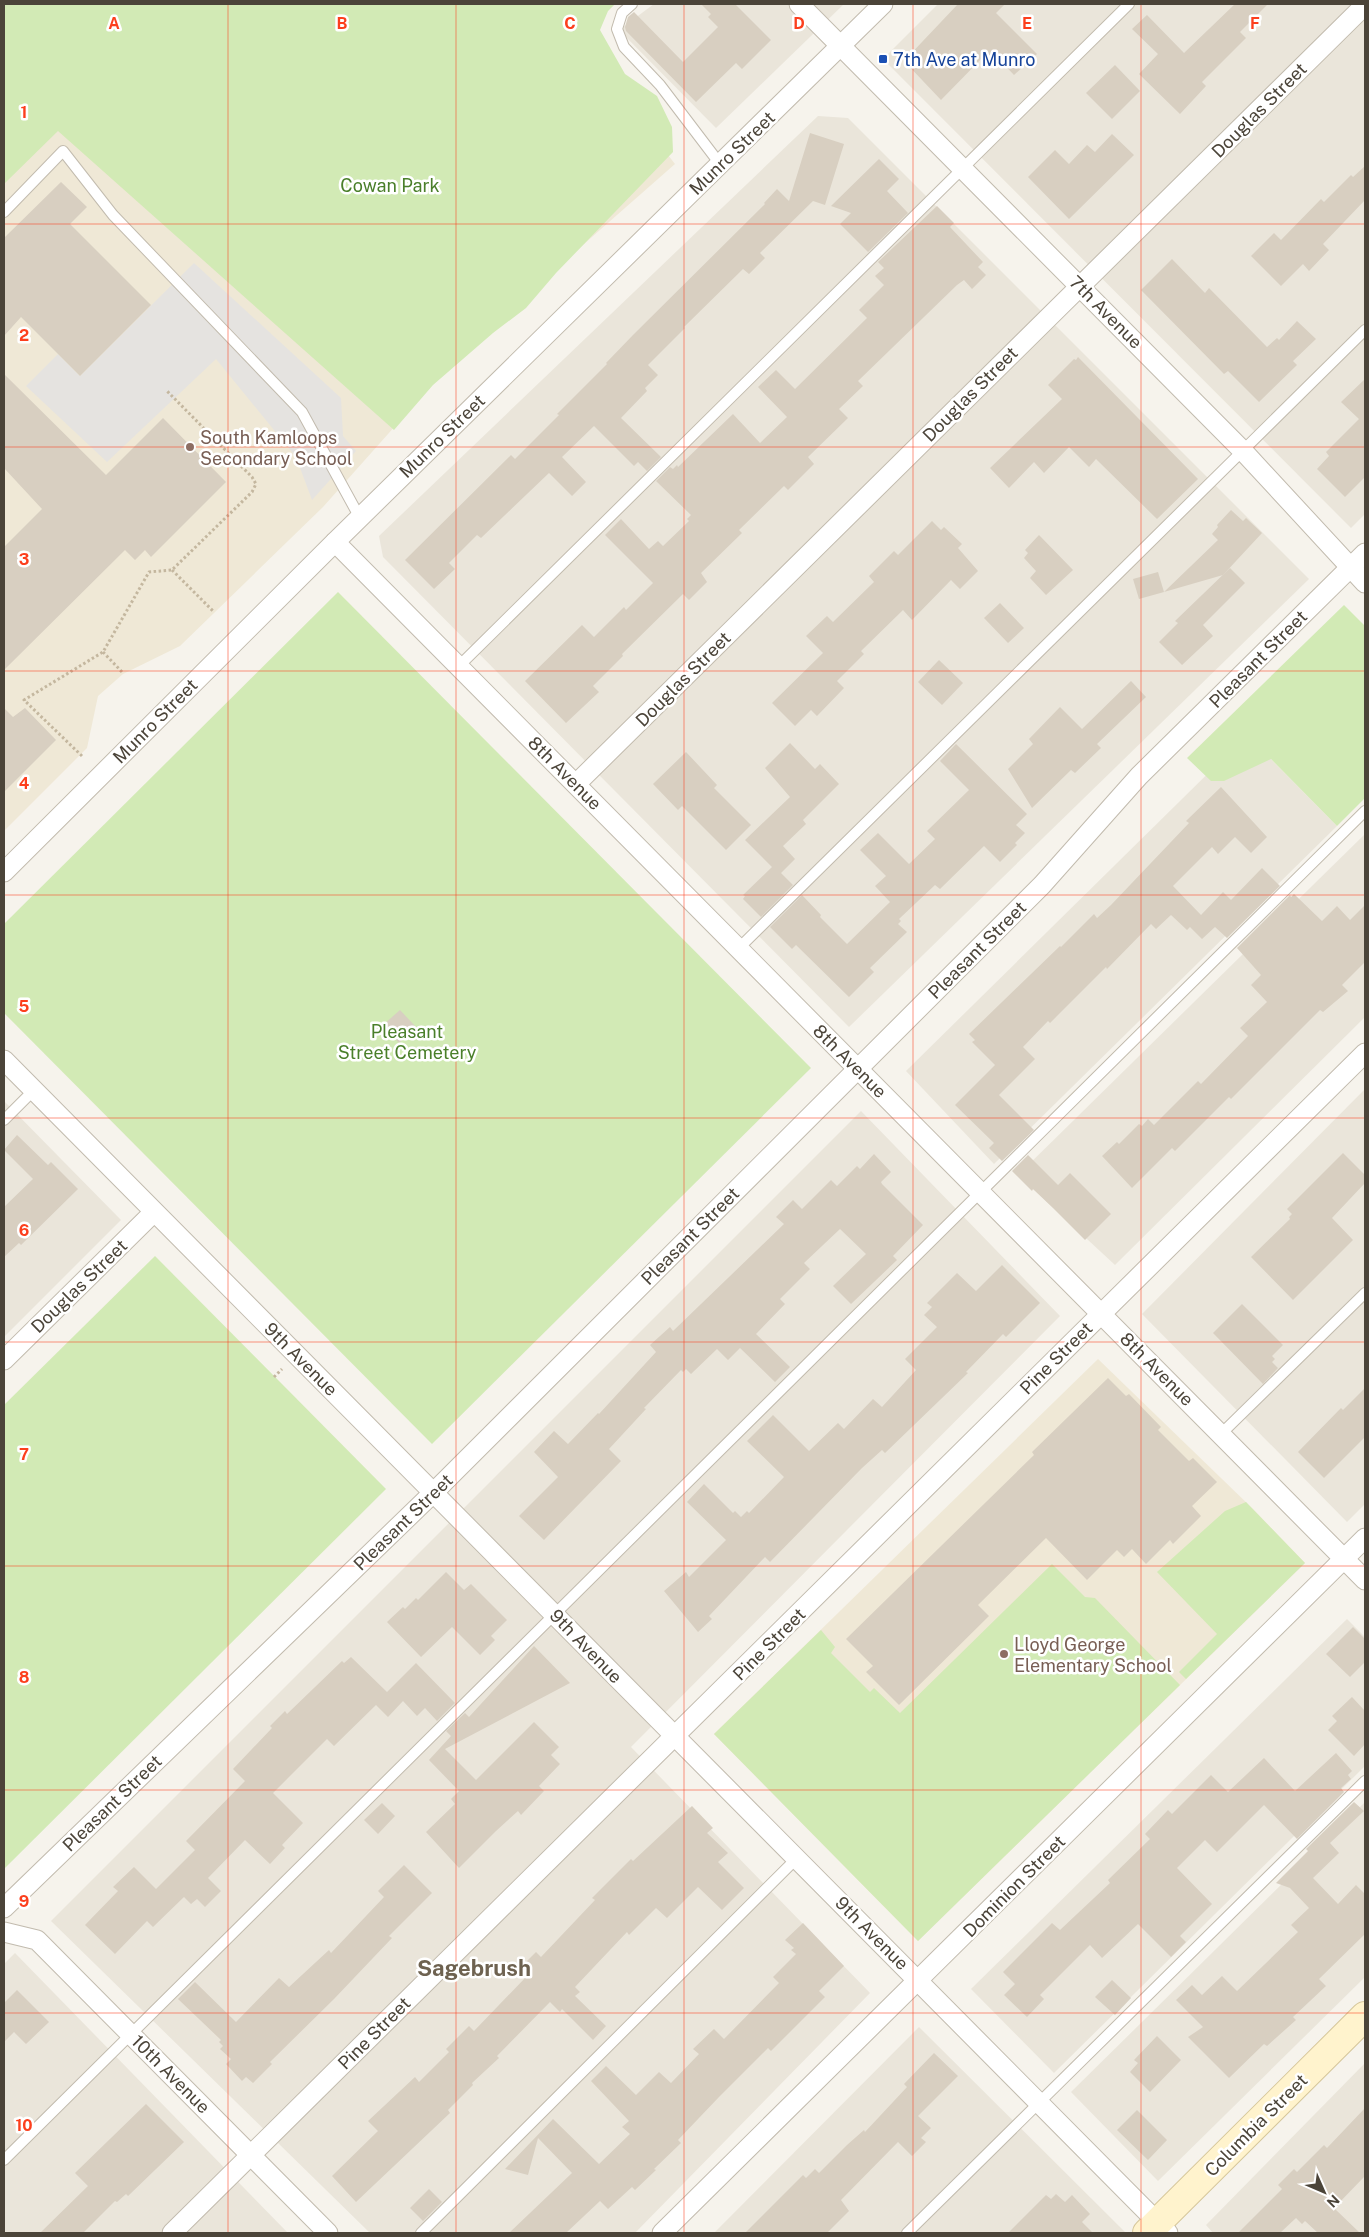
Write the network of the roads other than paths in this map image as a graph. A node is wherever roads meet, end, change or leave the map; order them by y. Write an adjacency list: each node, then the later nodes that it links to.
1 (632, 4): 7 (lane)
2 (799, 4): 6 (street, 7th Avenue)
3 (884, 4): 6 (street, Munro Street)
4 (1129, 4): 8 (lane)
5 (1365, 5): 10 (street, Douglas Street)
6 (841, 46): 7 (street, Munro Street); 8 (street, 7th Avenue)
7 (720, 164): 13 (street, Munro Street)
8 (964, 168): 10 (street, 7th Avenue); 18 (lane)
9 (4, 212): 13 (lane)
10 (1080, 286): 12 (street, 7th Avenue); 19 (street, Douglas Street)
11 (1365, 330): 12 (lane)
12 (1243, 451): 16 (street, 7th Avenue); 22 (lane)
13 (360, 518): 14 (street, Munro Street)
14 (335, 542): 18 (street, 8th Avenue); 21 (street, Munro Street)
15 (1365, 553): 16 (street, Pleasant Street)
16 (1350, 568): 17 (street, 7th Avenue); 25 (street, Pleasant Street)
17 (1365, 583)
18 (459, 666): 19 (street, 8th Avenue)
19 (576, 784): 22 (street, 8th Avenue)
20 (1365, 811): 28 (lane)
21 (4, 872)
22 (739, 948): 25 (street, 8th Avenue)
23 (1365, 1053): 31 (street, Pine Street)
24 (4, 1060): 26 (street, 9th Avenue)
25 (858, 1068): 28 (street, 8th Avenue); 34 (street, Pleasant Street)
26 (34, 1090): 27 (lane); 29 (street, 9th Avenue)
27 (4, 1120)
28 (981, 1192): 31 (street, 8th Avenue); 38 (lane)
29 (154, 1212): 32 (street, Douglas Street); 34 (street, 9th Avenue)
30 (1365, 1293): 33 (lane)
31 (1102, 1314): 33 (street, 8th Avenue); 39 (street, Pine Street)
32 (4, 1360)
33 (1221, 1434): 36 (street, 8th Avenue)
34 (434, 1492): 38 (street, 9th Avenue); 42 (street, Pleasant Street)
35 (1365, 1538): 36 (street, Dominion Street)
36 (1345, 1559): 37 (street, 8th Avenue); 44 (street, Dominion Street)
37 (1365, 1580)
38 (554, 1614): 39 (street, 9th Avenue); 46 (lane)
39 (675, 1737): 41 (street, 9th Avenue); 48 (street, Pine Street)
40 (1365, 1781): 47 (lane)
41 (797, 1858): 44 (street, 9th Avenue); 53 (lane)
42 (4, 1908)
43 (4, 1932): 46 (street, 10th Avenue)
44 (918, 1980): 47 (street, 9th Avenue); 54 (street, Dominion Street)
45 (1365, 2016): 50 (main road, Columbia Street)
46 (131, 2033): 48 (street, 10th Avenue); 49 (lane)
47 (1039, 2104): 50 (street, 9th Avenue); 55 (lane)
48 (250, 2155): 51 (street, Pine Street); 52 (street, 10th Avenue)
49 (4, 2160)
50 (1157, 2230)
51 (172, 2233)
52 (328, 2233)
53 (421, 2233)
54 (662, 2233)
55 (907, 2233)

